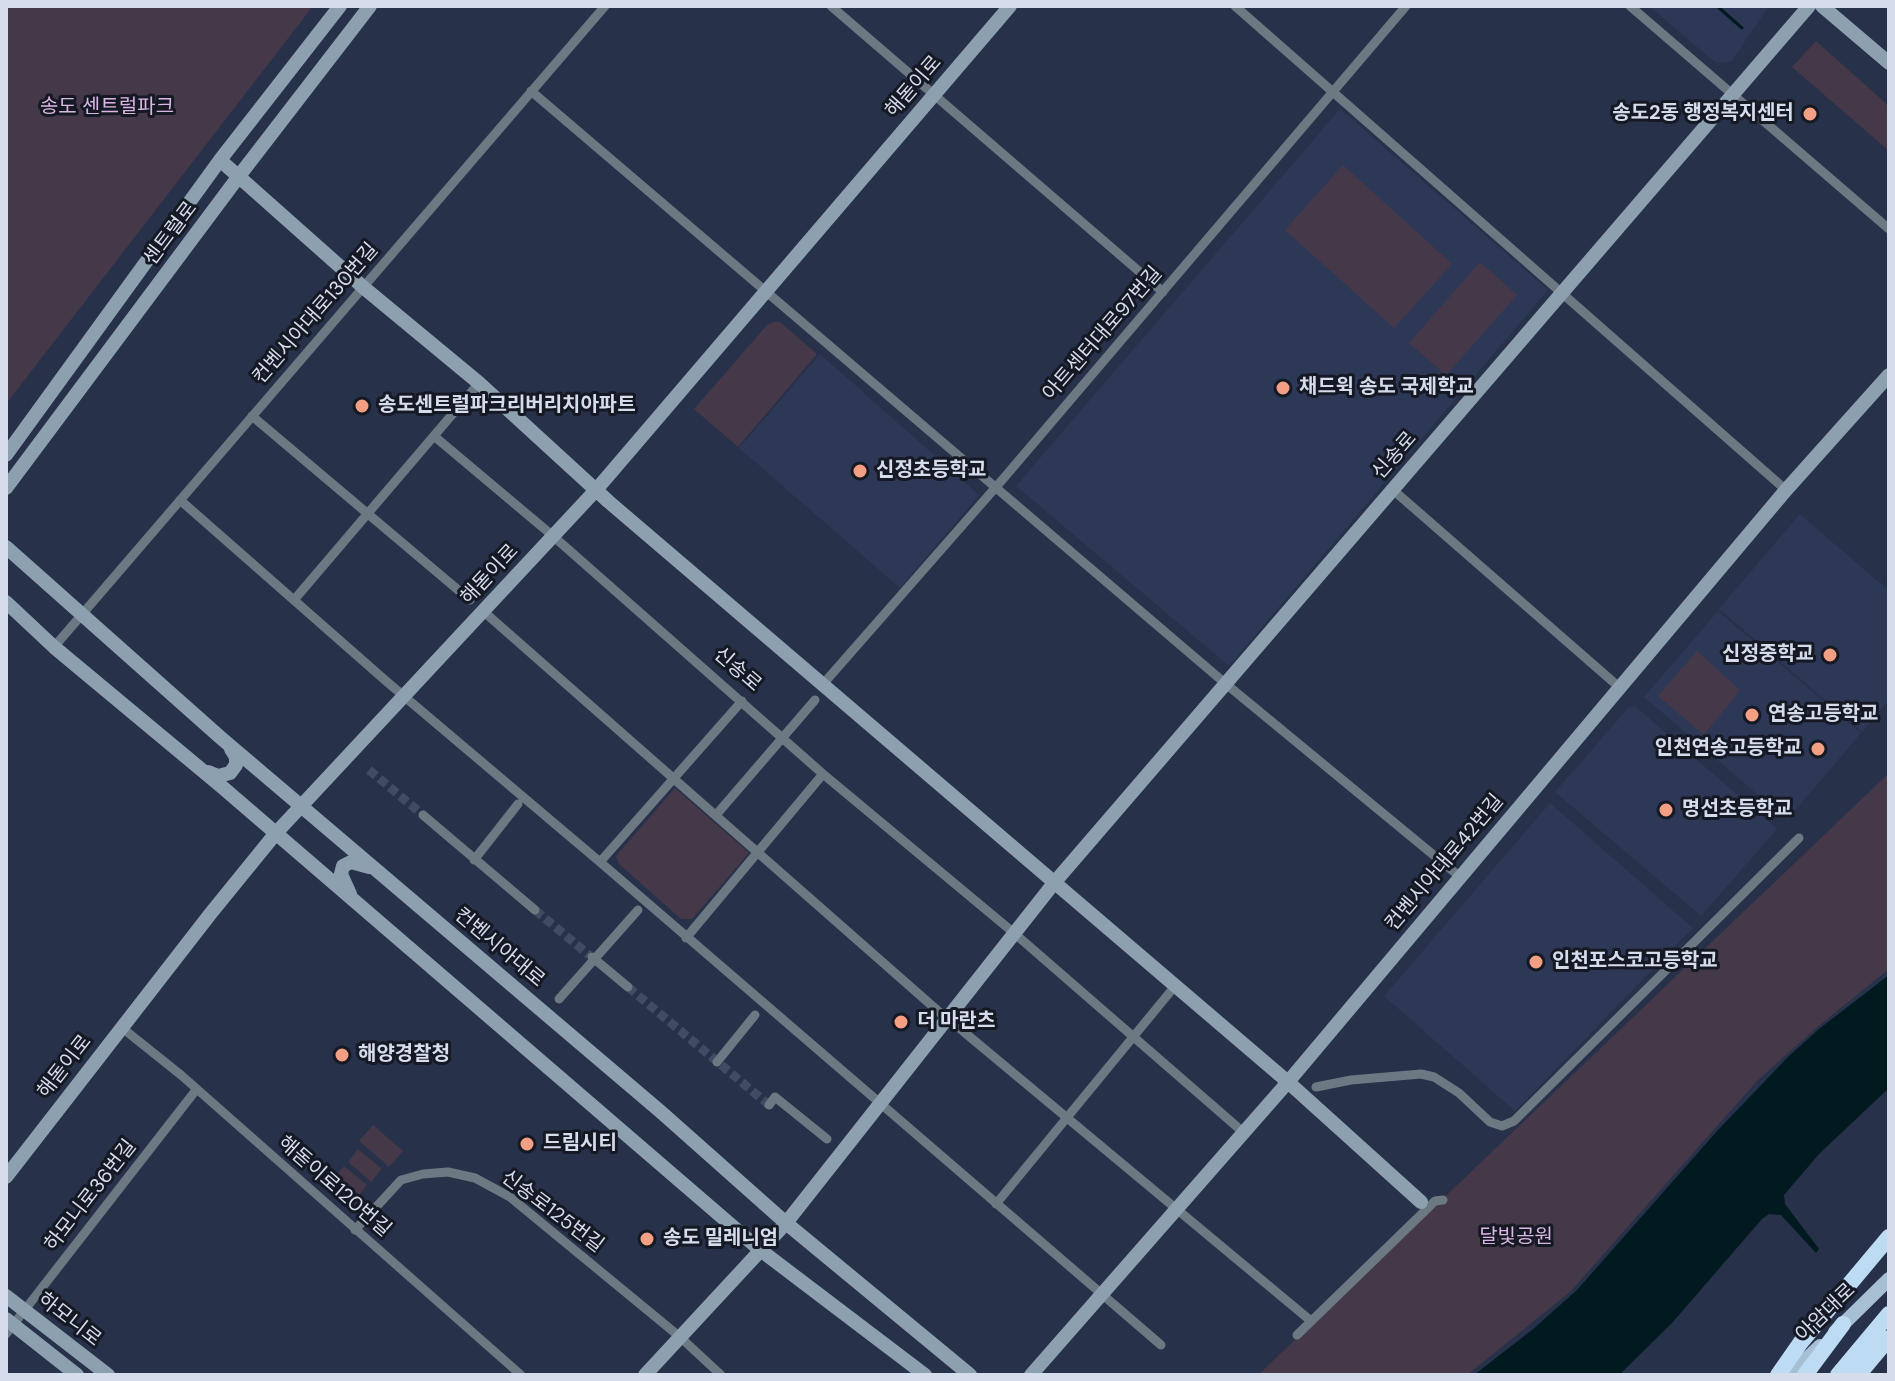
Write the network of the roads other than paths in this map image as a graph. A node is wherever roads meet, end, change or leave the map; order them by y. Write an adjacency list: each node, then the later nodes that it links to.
1 (340, 6): 16 (street, 센트럴로)
2 (370, 6): 17 (street, 센트럴로)
3 (605, 6): 13 (street, 컨벤시아대로130번길)
4 (831, 6): 14 (street)
5 (1010, 6): 14 (street, 해돋이로)
6 (1235, 6): 12 (street)
7 (1406, 6): 12 (street, 아트센터대로97번길)
8 (1630, 6): 15 (street)
9 (1809, 6): 15 (street, 신송로)
10 (1822, 6): 11 (street)
11 (1889, 63)
12 (1333, 89): 20 (street); 22 (street, 아트센터대로97번길)
13 (531, 91): 19 (street, 컨벤시아대로130번길); 21 (street)
14 (934, 94): 21 (street, 해돋이로); 22 (street)
15 (1732, 94): 18 (street); 20 (street, 신송로)
16 (220, 160): 17 (street); 27 (street, 센트럴로)
17 (239, 176): 19 (street); 29 (street, 센트럴로)
18 (1889, 229)
19 (363, 287): 24 (street); 25 (street, 컨벤시아대로130번길)
20 (1562, 291): 30 (street, 신송로); 32 (street)
21 (765, 292): 28 (street); 31 (street, 해돋이로)
22 (1163, 292): 28 (street, 아트센터대로97번길)
23 (1889, 375): 32 (street, 컨벤시아대로42번길)
24 (479, 383): 26 (street); 31 (street)
25 (252, 416): 33 (street, 컨벤시아대로130번길); 34 (street)
26 (434, 436): 34 (street); 35 (street, 신송로)
27 (6, 455)
28 (996, 487): 43 (street, 아트센터대로97번길); 44 (street)
29 (6, 488)
30 (1392, 489): 44 (street, 신송로); 45 (street)
31 (596, 490): 35 (street, 해돋이로); 43 (street)
32 (1786, 490): 45 (street, 컨벤시아대로42번길)
33 (180, 500): 37 (street); 41 (street, 컨벤시아대로130번길)
34 (368, 514): 37 (street); 38 (street)
35 (553, 536): 40 (street, 해돋이로); 48 (street, 신송로)
36 (6, 547): 41 (street, 컨벤시아대로)
37 (294, 600): 46 (street)
38 (470, 600)
39 (6, 602): 42 (street)
40 (483, 611): 46 (street, 해돋이로); 53 (street)
41 (82, 614): 42 (street, 컨벤시아대로130번길); 50 (street, 컨벤시아대로)
42 (54, 647): 51 (street)
43 (824, 683): 65 (street)
44 (1226, 684): 64 (street); 65 (street, 신송로)
45 (1619, 687): 64 (street, 컨벤시아대로42번길)
46 (404, 697): 55 (street, 해돋이로); 62 (street)
47 (815, 700): 49 (street)
48 (742, 701): 49 (street, 신송로); 53 (street)
49 (783, 737): 52 (street, 신송로); 57 (street)
50 (221, 738): 51 (street); 55 (street, 컨벤시아대로)
51 (200, 768): 58 (street)
52 (823, 774): 60 (street); 69 (street, 신송로)
53 (673, 777): 57 (street); 62 (street)
54 (518, 804): 61 (street)
55 (301, 806): 58 (street, 해돋이로); 63 (street, 컨벤시아대로)
56 (423, 815): 61 (street)
57 (716, 815): 60 (street)
58 (276, 833): 66 (street); 77 (street, 해돋이로)
59 (1799, 838): 81 (street)
60 (757, 851): 70 (street); 76 (street)
61 (474, 860): 67 (street)
62 (600, 862): 70 (street)
63 (381, 874): 66 (street); 93 (street, 컨벤시아대로)
64 (1459, 876): 80 (street, 컨벤시아대로42번길)
65 (1054, 883): 69 (street, 신송로); 72 (street)
66 (354, 901): 96 (street)
67 (535, 910)
68 (638, 910): 74 (street)
69 (1014, 933): 76 (street, 신송로); 78 (street)
70 (686, 938): 83 (street)
71 (589, 955): 73 (street)
72 (1175, 986): 78 (street); 80 (street)
73 (628, 987)
74 (559, 999)
75 (755, 1015): 79 (street)
76 (952, 1022): 83 (street, 신송로); 85 (street)
77 (121, 1027): 82 (street, 해돋이로120번길); 88 (street, 해돋이로)
78 (1132, 1036): 85 (street); 86 (street)
79 (717, 1062)
80 (1288, 1082): 86 (street, 컨벤시아대로42번길); 90 (street)
81 (1316, 1087)
82 (196, 1090): 94 (street, 해돋이로120번길); 100 (street, 하모니로36번길)
83 (879, 1103): 91 (street); 93 (street, 신송로)
84 (769, 1105): 87 (street)
85 (1066, 1117): 91 (street); 92 (street)
86 (1243, 1132): 92 (street, 컨벤시아대로42번길)
87 (827, 1139)
88 (6, 1177)
89 (1443, 1200): 102 (street)
90 (1421, 1202)
91 (996, 1204): 98 (street)
92 (1177, 1208): 98 (street, 컨벤시아대로42번길); 102 (street)
93 (786, 1223): 96 (street, 신송로); 117 (street, 컨벤시아대로)
94 (355, 1230): 106 (street, 신송로125번길); 112 (street, 해돋이로120번길)
95 (1889, 1237): 119 (highway)
96 (759, 1249): 106 (street, 신송로); 108 (street)
97 (1889, 1279): 103 (main road, 아암대로)
98 (1103, 1295): 109 (street); 118 (street, 컨벤시아대로42번길)
99 (6, 1296): 100 (street, 하모니로)
100 (24, 1310): 104 (street, 하모니로36번길); 111 (street, 하모니로)
101 (1889, 1314): 122 (highway)
102 (1311, 1321): 105 (street)
103 (1843, 1324): 120 (main road, 아암대로); 121 (highway)
104 (8, 1326): 110 (street, 하모니로)
105 (1297, 1335)
106 (680, 1337): 113 (street, 신송로); 114 (street)
107 (1889, 1338): 123 (highway)
108 (885, 1345): 115 (street); 116 (street)
109 (1161, 1345)
110 (77, 1375)
111 (108, 1375)
112 (521, 1375)
113 (645, 1375)
114 (721, 1375)
115 (915, 1375)
116 (925, 1375)
117 (970, 1375)
118 (1031, 1375)
119 (1778, 1375)
120 (1790, 1375)
121 (1805, 1375)
122 (1838, 1375)
123 (1858, 1375)

